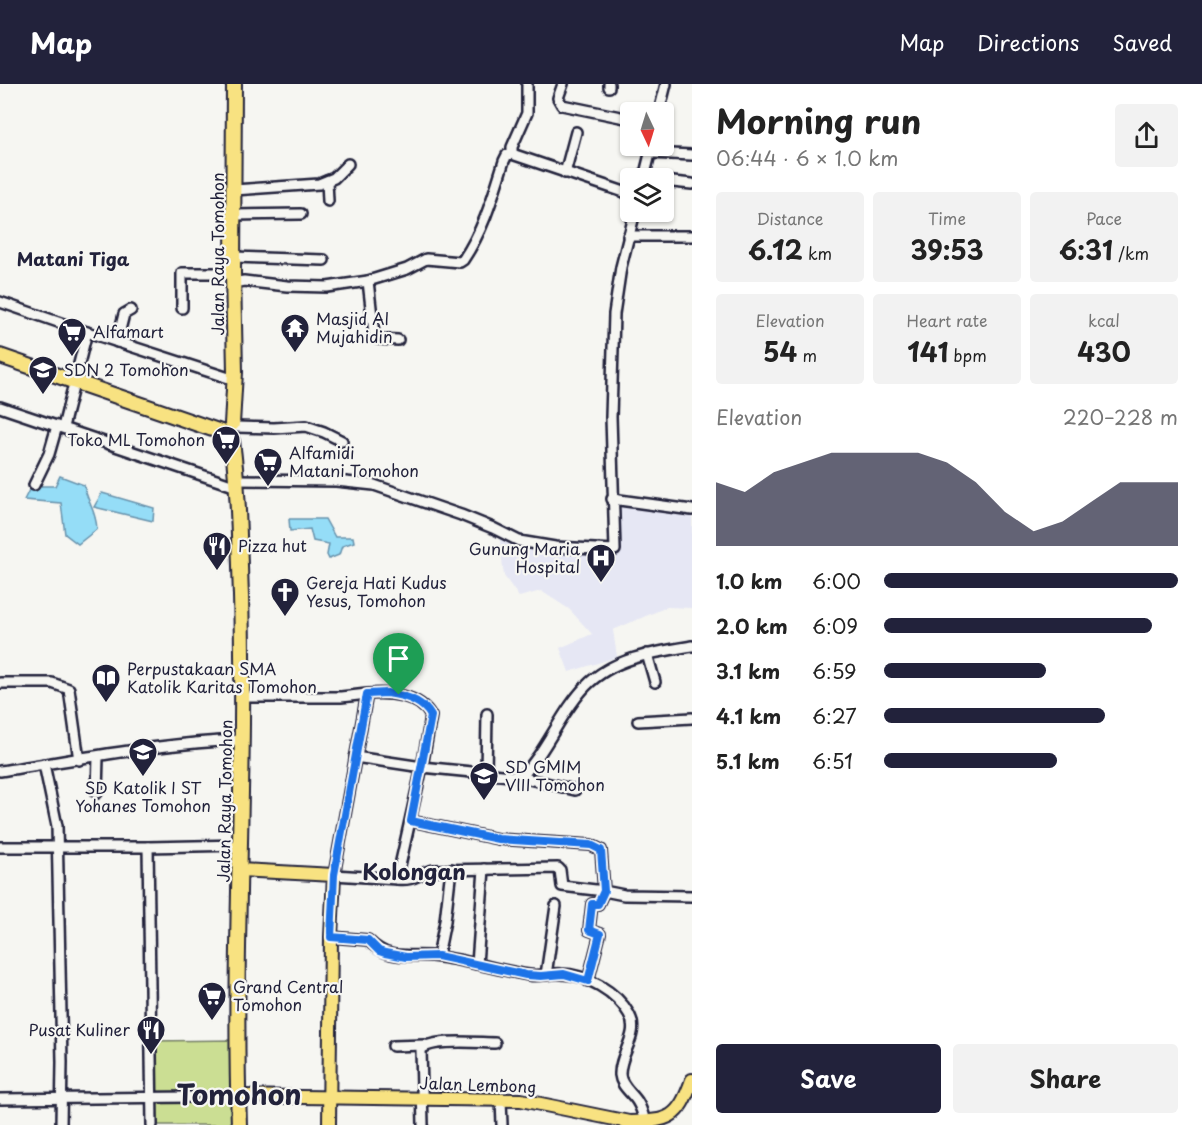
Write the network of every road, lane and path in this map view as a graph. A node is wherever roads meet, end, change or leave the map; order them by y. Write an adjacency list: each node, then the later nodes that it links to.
1 (234, 84): 16 (highway, Jalan Raya Tomohon)
2 (527, 84): 9 (street)
3 (563, 84): 6 (street)
4 (666, 84): 5 (street)
5 (662, 102)
6 (620, 117)
7 (576, 132): 12 (street)
8 (674, 152): 10 (street)
9 (512, 154): 12 (street); 27 (street)
10 (692, 155)
11 (348, 164): 13 (street)
12 (565, 172): 17 (street)
13 (327, 181): 16 (street); 18 (street)
14 (674, 182): 15 (street)
15 (692, 184)
16 (234, 190): 20 (highway, Jalan Raya Tomohon)
17 (620, 191)
18 (328, 201)
19 (301, 214): 20 (street)
20 (234, 215): 24 (highway, Jalan Raya Tomohon)
21 (632, 222): 22 (street)
22 (628, 236): 23 (street); 43 (street)
23 (692, 236)
24 (234, 257): 25 (street); 26 (highway, Jalan Raya Tomohon)
25 (324, 260)
26 (233, 278): 27 (street); 29 (street); 35 (highway, Jalan Raya Tomohon)
27 (368, 281): 32 (street)
28 (0, 302): 31 (street)
29 (182, 308)
30 (131, 310): 33 (street)
31 (87, 332): 33 (street); 36 (street)
32 (398, 340)
33 (117, 342): 35 (street)
34 (0, 356): 36 (highway)
35 (235, 380): 39 (highway, Jalan Raya Tomohon)
36 (75, 382): 38 (street); 39 (highway)
37 (0, 407): 38 (street)
38 (60, 427): 41 (street); 42 (street)
39 (230, 428): 40 (street); 41 (highway, Jalan Raya Tomohon)
40 (342, 441)
41 (237, 483): 43 (street); 50 (highway, Jalan Raya Tomohon)
42 (34, 485)
43 (612, 499): 44 (street)
44 (692, 510)
45 (692, 646): 46 (street)
46 (647, 654): 47 (street); 64 (street)
47 (655, 682)
48 (0, 683): 59 (street)
49 (367, 694): 50 (street); 57 (street); 61 (street)
50 (243, 697): 54 (highway, Jalan Raya Tomohon)
51 (487, 714): 63 (street)
52 (692, 718): 53 (street)
53 (638, 721)
54 (242, 740): 55 (street); 68 (highway, Jalan Raya Tomohon)
55 (160, 748): 56 (street); 58 (street)
56 (99, 757): 59 (street); 66 (street)
57 (355, 757): 61 (street); 75 (street)
58 (160, 759)
59 (79, 760): 60 (street)
60 (44, 764): 62 (street); 70 (street)
61 (422, 767): 63 (street); 67 (street)
62 (0, 771)
63 (486, 774): 64 (street)
64 (521, 777): 65 (street)
65 (575, 790)
66 (98, 793)
67 (411, 821): 76 (street); 77 (street)
68 (241, 845): 71 (street); 74 (highway, Jalan Raya Tomohon)
69 (0, 847): 70 (street)
70 (57, 847): 71 (street); 92 (street)
71 (148, 848): 89 (street)
72 (451, 869): 73 (street); 76 (street); 81 (street)
73 (484, 869): 77 (street); 82 (street)
74 (240, 870): 75 (main road); 90 (highway, Jalan Raya Tomohon)
75 (334, 875): 76 (street); 80 (main road)
76 (397, 879)
77 (604, 891): 78 (street); 84 (street)
78 (692, 896)
79 (556, 906): 83 (street)
80 (331, 937): 81 (street); 93 (main road)
81 (438, 956): 82 (street)
82 (477, 964): 83 (street)
83 (546, 975): 84 (street)
84 (588, 981): 97 (street)
85 (495, 1043): 86 (street)
86 (425, 1045): 87 (street); 95 (street)
87 (393, 1046)
88 (692, 1080): 98 (main road, Jalan Lembong)
89 (151, 1096): 91 (street); 92 (street); 100 (street)
90 (238, 1096): 93 (main road, Jalan Lembong); 101 (highway, Jalan Raya Tomohon)
91 (192, 1097)
92 (61, 1098): 94 (street); 99 (street)
93 (328, 1098): 95 (main road, Jalan Lembong); 102 (main road)
94 (0, 1099)
95 (422, 1100): 96 (main road, Jalan Lembong); 103 (street)
96 (501, 1100): 97 (main road, Jalan Lembong); 104 (street)
97 (645, 1122): 98 (main road, Jalan Lembong)
98 (664, 1122)
99 (61, 1125)
100 (152, 1125)
101 (239, 1125)
102 (329, 1125)
103 (423, 1125)
104 (502, 1125)

